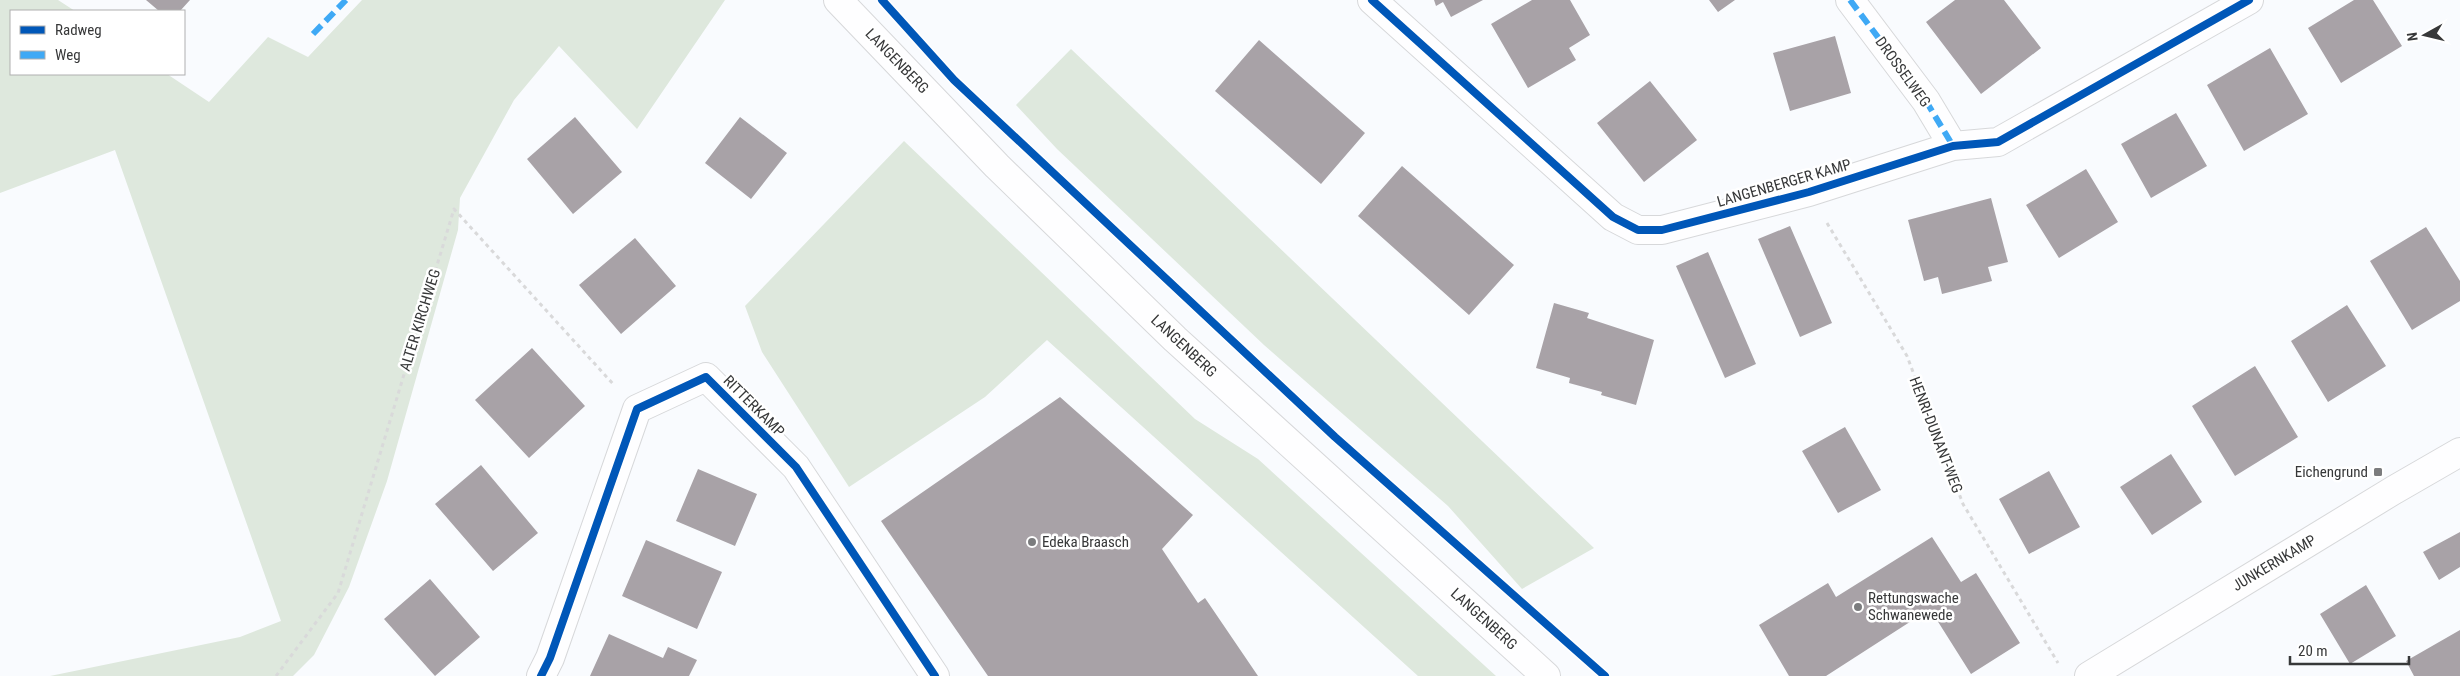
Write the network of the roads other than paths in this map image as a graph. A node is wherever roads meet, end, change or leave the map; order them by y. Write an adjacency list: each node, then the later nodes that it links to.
1 (838, 0): 9 (street, LANGENBERG)
2 (1372, 0): 5 (street, LANGENBERGER KAMP)
3 (1850, 0): 5 (street, DROSSELWEG)
4 (2248, 0): 5 (street, LANGENBERGER KAMP)
5 (1953, 146)
6 (2460, 452): 10 (street, JUNKERNKAMP)
7 (541, 676): 8 (street, RITTERKAMP)
8 (935, 676)
9 (1546, 676)
10 (2089, 676)

